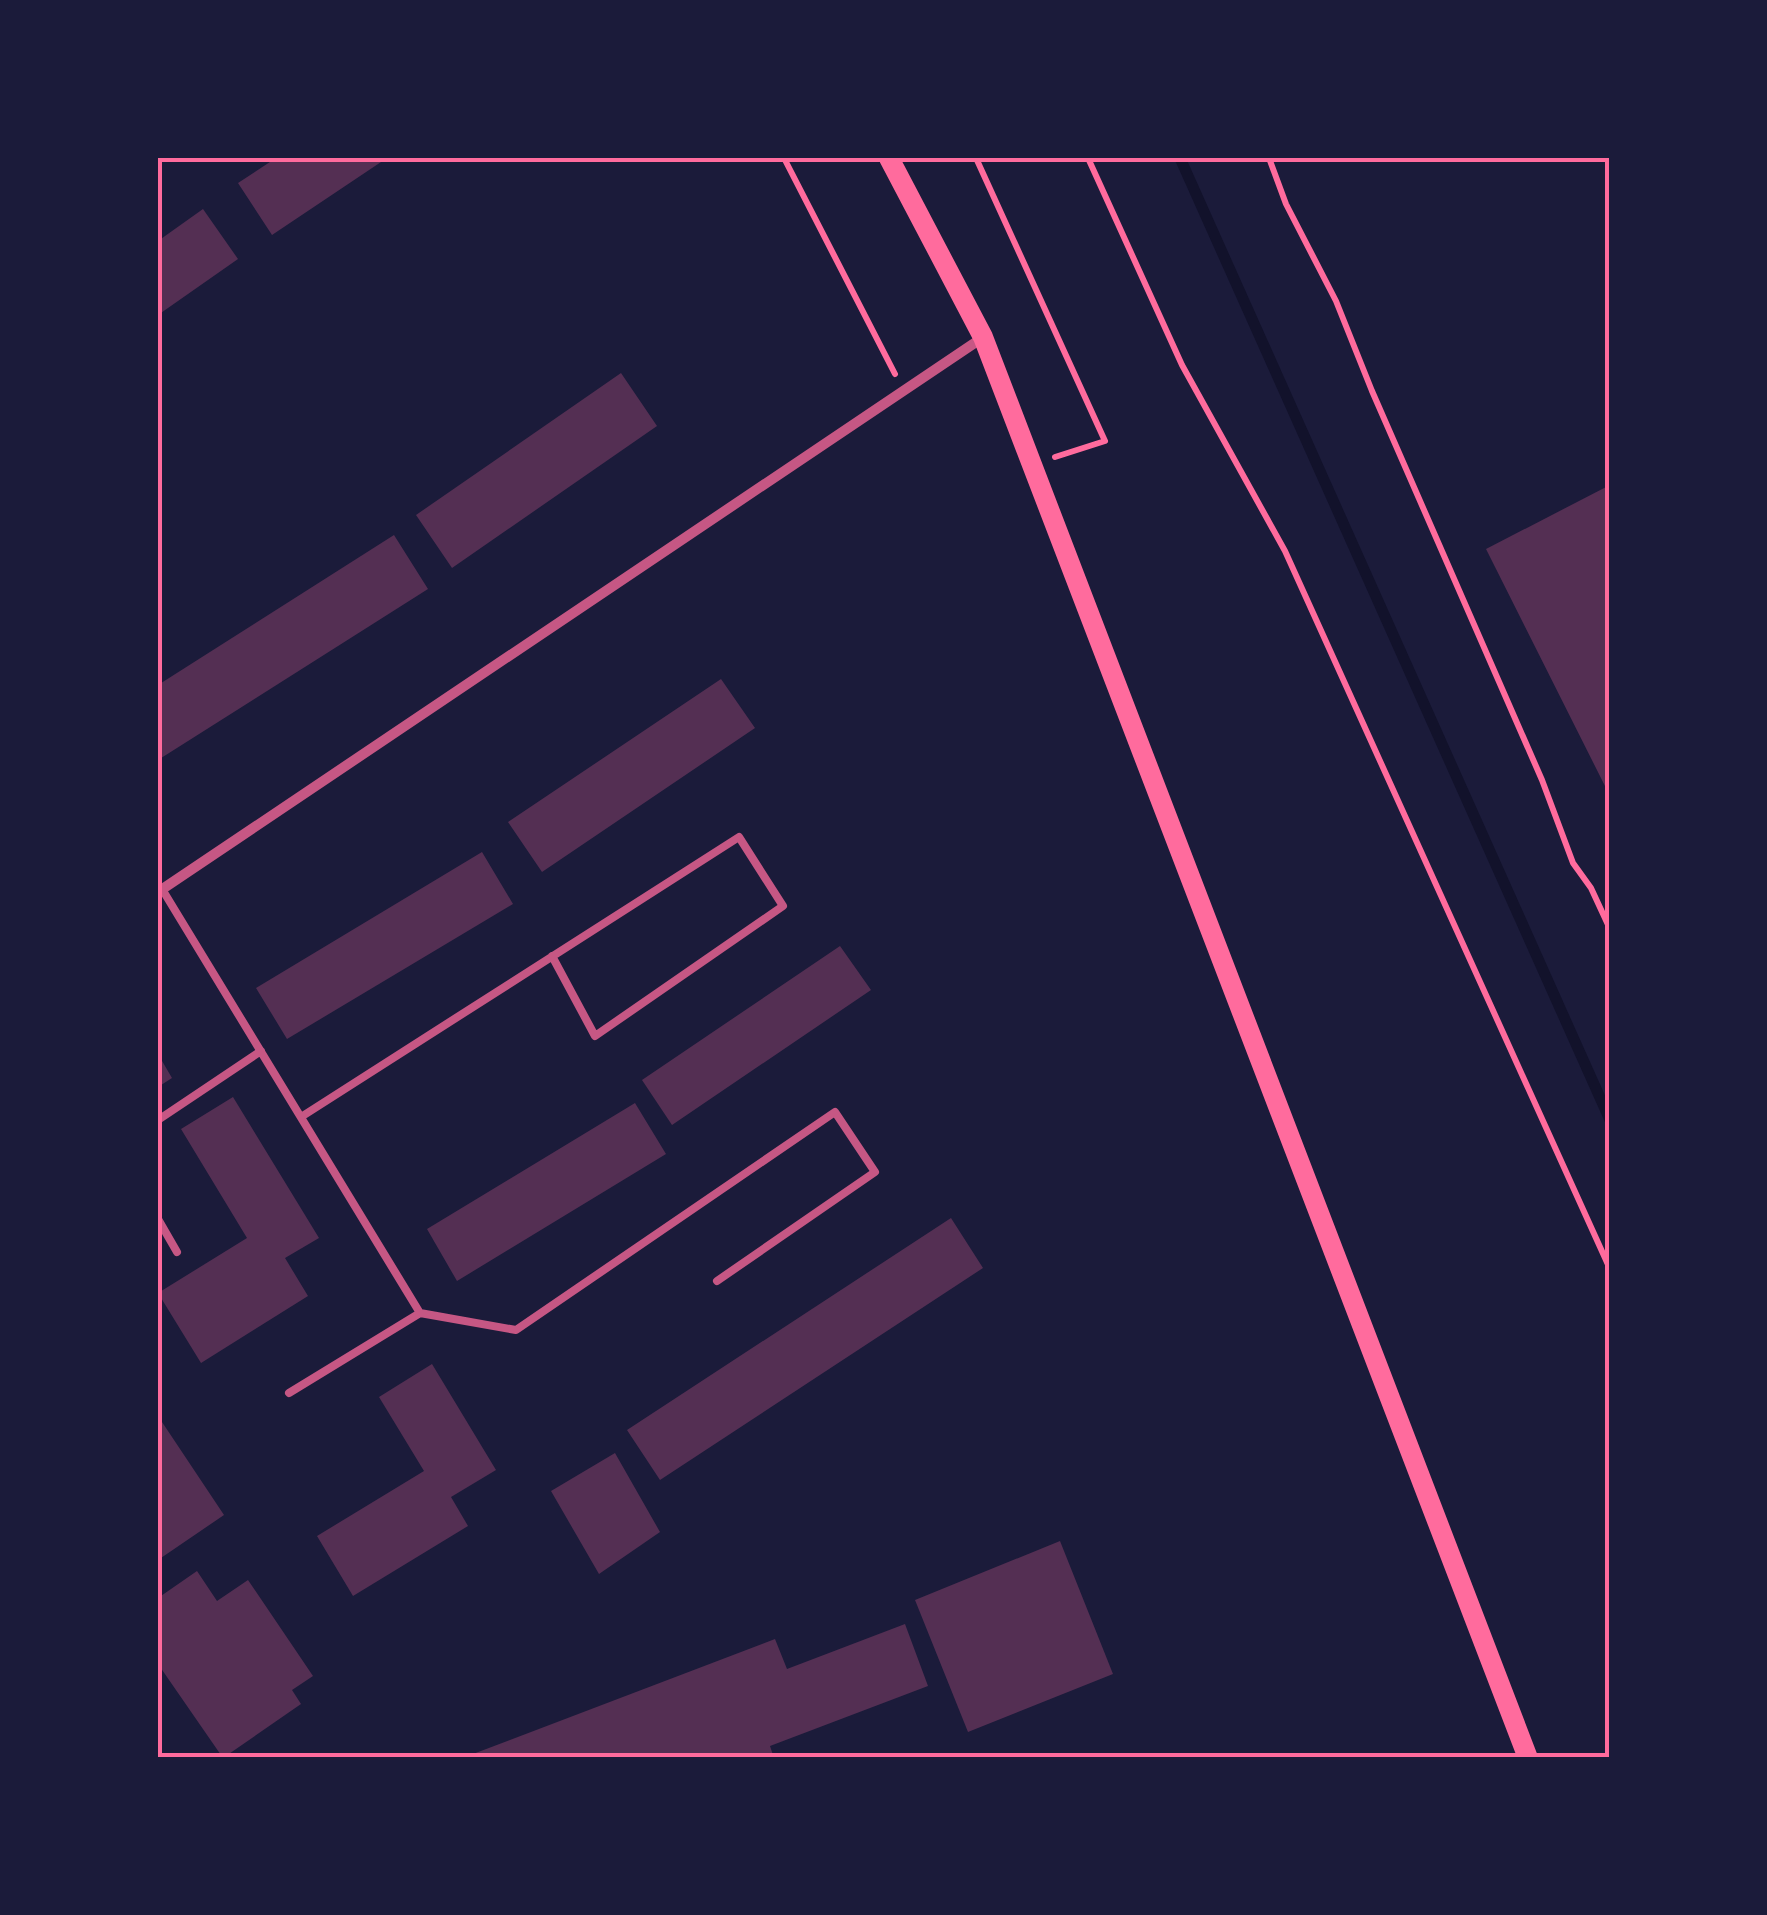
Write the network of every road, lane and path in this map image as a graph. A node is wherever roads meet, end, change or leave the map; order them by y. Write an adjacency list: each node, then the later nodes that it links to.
1 (784, 158): 9 (path)
2 (889, 158): 7 (main road)
3 (903, 158): 7 (main road)
4 (976, 158): 10 (path)
5 (1088, 158): 19 (path)
6 (1269, 158): 12 (path)
7 (916, 208): 8 (main road)
8 (983, 337): 9 (street); 10 (main road)
9 (903, 391): 11 (street)
10 (1032, 465): 23 (main road)
11 (160, 891): 14 (lane)
12 (1610, 930)
13 (552, 956): 13 (lane); 15 (lane)
14 (261, 1051): 15 (lane); 16 (lane)
15 (300, 1116): 21 (lane)
16 (158, 1120)
17 (158, 1219): 18 (lane)
18 (178, 1252)
19 (1610, 1269)
20 (718, 1281): 21 (lane)
21 (420, 1313): 22 (lane)
22 (289, 1393)
23 (1528, 1758)

